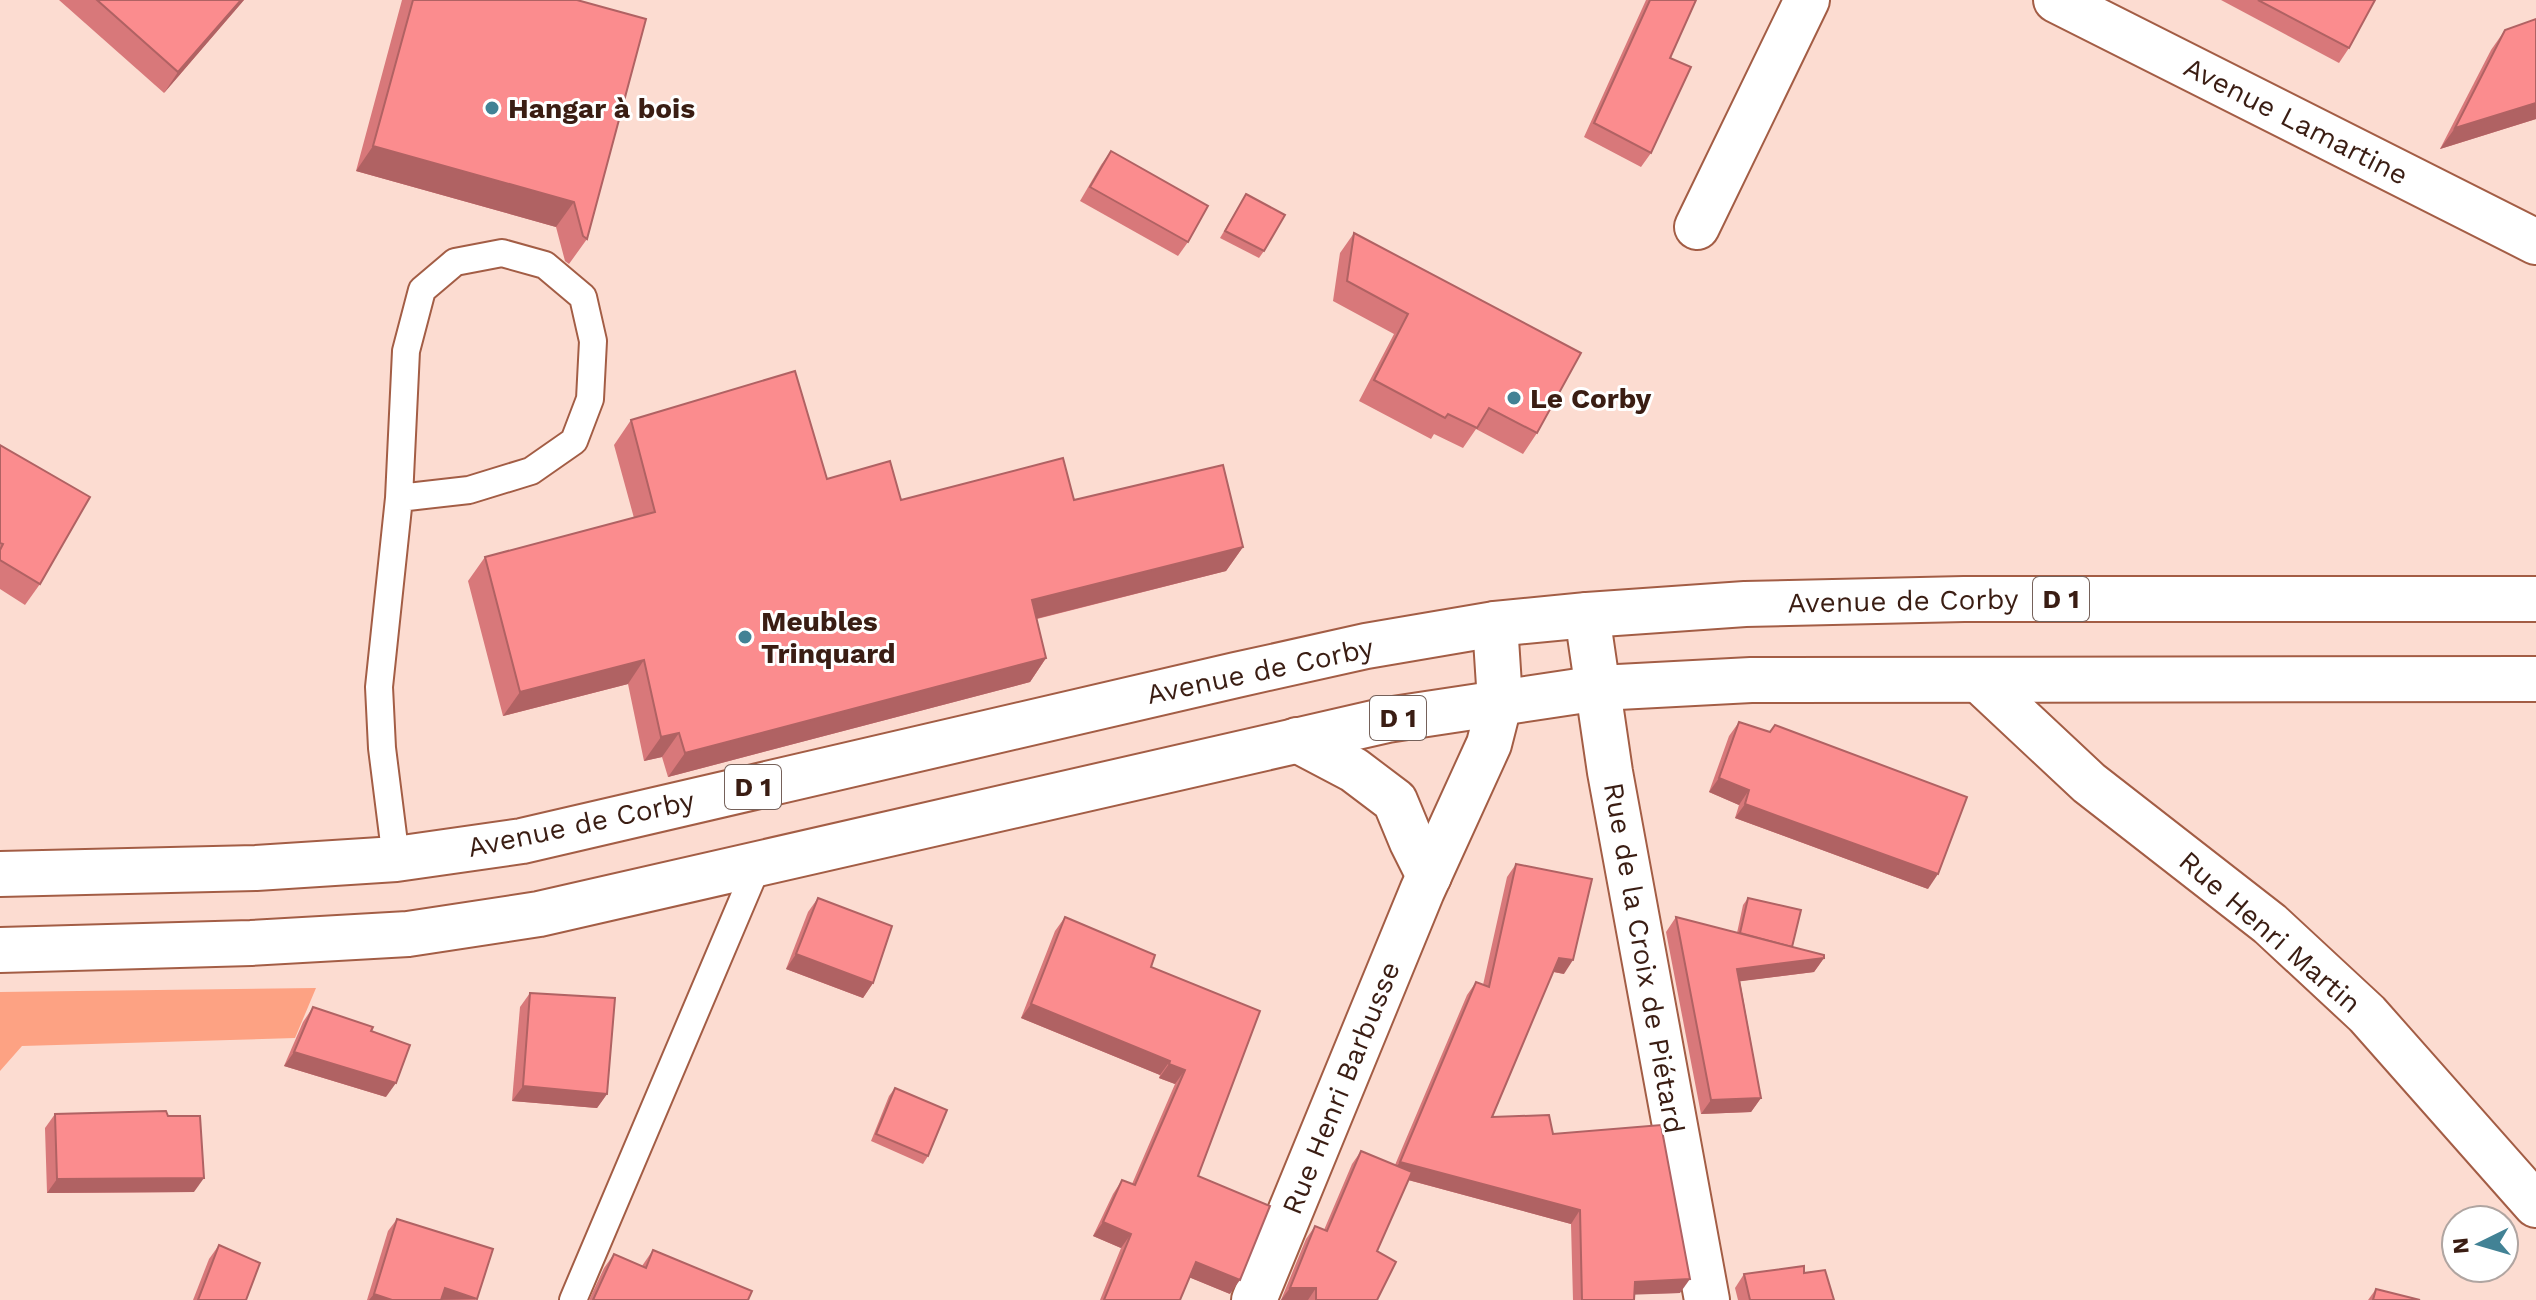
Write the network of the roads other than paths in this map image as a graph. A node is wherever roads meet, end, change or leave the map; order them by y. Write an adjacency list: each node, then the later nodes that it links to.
1 (1807, 0): 3 (main road)
2 (2056, 0): 4 (main road, Avenue Lamartine)
3 (1697, 227)
4 (2534, 237)
5 (399, 498): 5 (lane); 14 (lane)
6 (2536, 599): 7 (main road, Avenue de Corby / D 1)
7 (1587, 615): 8 (main road, Avenue de Corby / D 1); 11 (main road, Rue de la Croix de Piétard)
8 (1495, 624): 12 (main road, Rue Henri Barbusse); 14 (main road, Avenue de Corby / D 1)
9 (2536, 679): 10 (main road, D 1)
10 (1980, 681): 11 (main road, D 1); 19 (main road, Rue Henri Martin)
11 (1599, 688): 12 (main road, D 1); 22 (main road, Rue de la Croix de Piétard)
12 (1500, 701): 13 (main road, D 1); 17 (main road, Rue Henri Barbusse)
13 (1297, 740): 15 (main road, D 1); 17 (main road)
14 (396, 859): 16 (main road, Avenue de Corby / D 1)
15 (758, 864): 18 (main road, D 1); 20 (lane)
16 (0, 874)
17 (1429, 876): 21 (main road, Rue Henri Barbusse)
18 (0, 950)
19 (2536, 1205)
20 (573, 1300)
21 (1254, 1300)
22 (1707, 1300)

